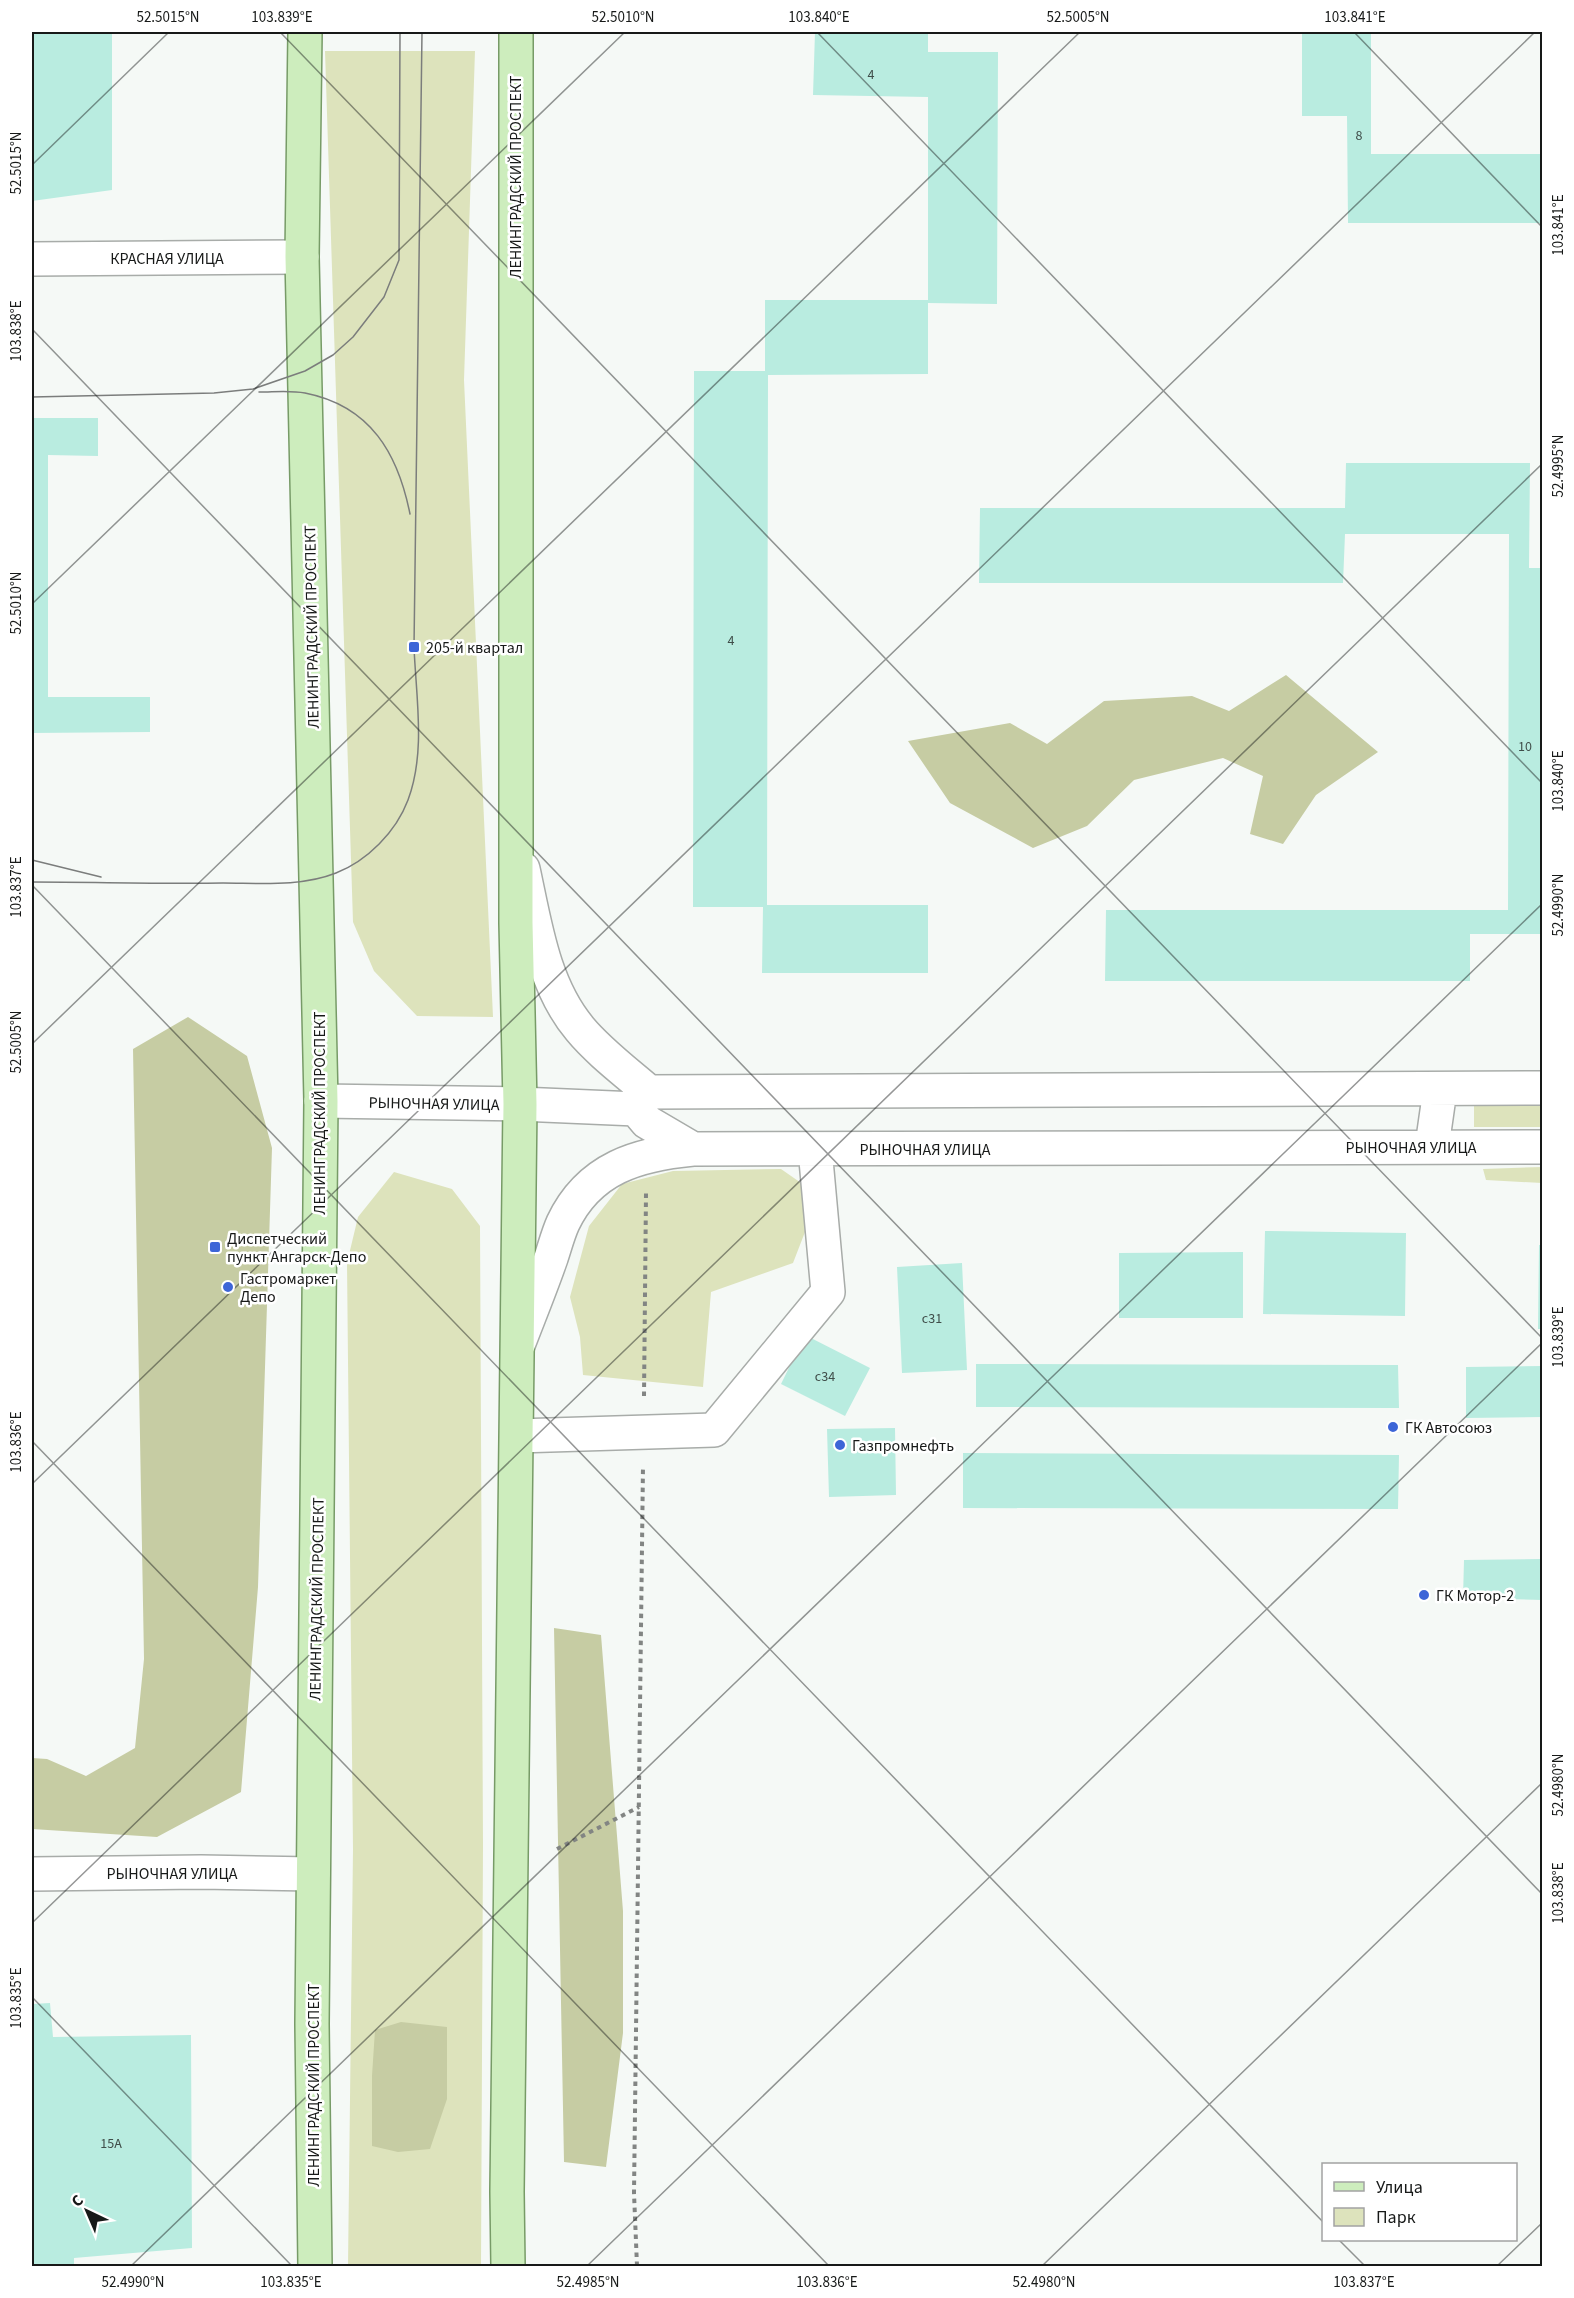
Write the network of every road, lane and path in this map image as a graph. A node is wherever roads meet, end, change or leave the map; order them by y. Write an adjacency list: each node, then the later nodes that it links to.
1 (305, 32): 3 (main road, ЛЕНИНГРАДСКИЙ ПРОСПЕКТ)
2 (516, 32): 5 (main road, ЛЕНИНГРАДСКИЙ ПРОСПЕКТ)
3 (302, 257): 4 (street, КРАСНАЯ УЛИЦА); 8 (main road, ЛЕНИНГРАДСКИЙ ПРОСПЕКТ)
4 (32, 260)
5 (516, 840): 9 (street); 10 (main road, ЛЕНИНГРАДСКИЙ ПРОСПЕКТ)
6 (1542, 1088): 7 (street, РЫНОЧНАЯ УЛИЦА)
7 (1440, 1090): 9 (street, РЫНОЧНАЯ УЛИЦА); 11 (street)
8 (321, 1101): 10 (street, РЫНОЧНАЯ УЛИЦА); 22 (main road, ЛЕНИНГРАДСКИЙ ПРОСПЕКТ)
9 (642, 1101): 10 (street, РЫНОЧНАЯ УЛИЦА); 13 (street)
10 (520, 1104): 16 (main road, ЛЕНИНГРАДСКИЙ ПРОСПЕКТ)
11 (1432, 1146): 12 (street, РЫНОЧНАЯ УЛИЦА); 14 (street, РЫНОЧНАЯ УЛИЦА)
12 (1542, 1147)
13 (693, 1149): 14 (street, РЫНОЧНАЯ УЛИЦА); 16 (street, РЫНОЧНАЯ УЛИЦА)
14 (815, 1149): 17 (street)
15 (646, 1187): 17 (path)
16 (516, 1352): 18 (main road, ЛЕНИНГРАДСКИЙ ПРОСПЕКТ)
17 (643, 1432): 18 (street); 19 (path)
18 (518, 1436): 24 (main road, ЛЕНИНГРАДСКИЙ ПРОСПЕКТ)
19 (639, 1807): 20 (path); 25 (path)
20 (557, 1849)
21 (32, 1874): 22 (street, РЫНОЧНАЯ УЛИЦА)
22 (313, 1874): 23 (main road, ЛЕНИНГРАДСКИЙ ПРОСПЕКТ)
23 (315, 2266)
24 (508, 2266)
25 (637, 2266)

